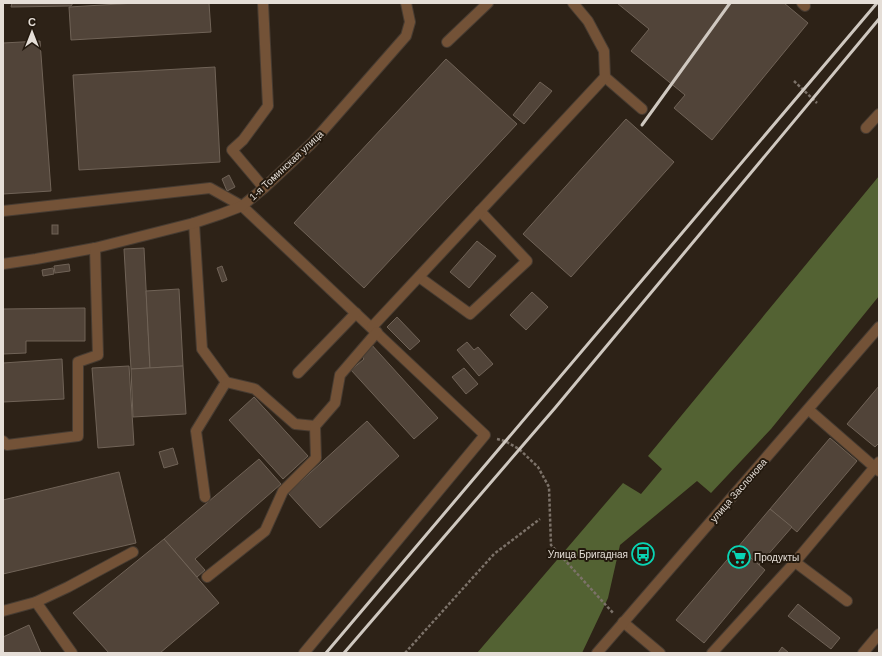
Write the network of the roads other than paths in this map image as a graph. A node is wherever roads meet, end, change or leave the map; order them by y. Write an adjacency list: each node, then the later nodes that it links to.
1 (263, 3): 10 (street)
2 (406, 3): 10 (street, 1-я Томинская улица)
3 (488, 3): 5 (street)
4 (573, 3): 6 (street)
5 (447, 42)
6 (605, 77): 7 (street); 13 (street)
7 (642, 110)
8 (879, 114): 9 (street)
9 (866, 128)
10 (264, 188): 11 (street, 1-я Томинская улица)
11 (242, 206): 12 (street); 14 (street, 1-я Томинская улица); 18 (street)
12 (3, 211)
13 (480, 211): 17 (street); 17 (street)
14 (194, 222): 15 (street, 1-я Томинская улица); 22 (street)
15 (95, 248): 16 (street, 1-я Томинская улица); 25 (street)
16 (3, 264)
17 (419, 277): 20 (street)
18 (356, 313): 20 (street); 21 (street)
19 (879, 327): 23 (street, улица Заслонова)
20 (374, 330): 24 (street); 37 (street)
21 (298, 373)
22 (226, 382): 24 (street); 27 (street)
23 (809, 410): 26 (street); 34 (street, улица Заслонова)
24 (315, 426): 30 (street)
25 (3, 441)
26 (877, 467): 29 (street)
27 (205, 497)
28 (133, 552): 32 (street)
29 (795, 562): 31 (street); 40 (street)
30 (208, 577)
31 (847, 601)
32 (36, 602): 33 (street); 36 (street)
33 (3, 611)
34 (623, 622): 38 (street, улица Заслонова); 39 (street)
35 (879, 634): 41 (street)
36 (72, 653)
37 (304, 653)
38 (597, 653)
39 (660, 653)
40 (712, 653)
41 (863, 653)

